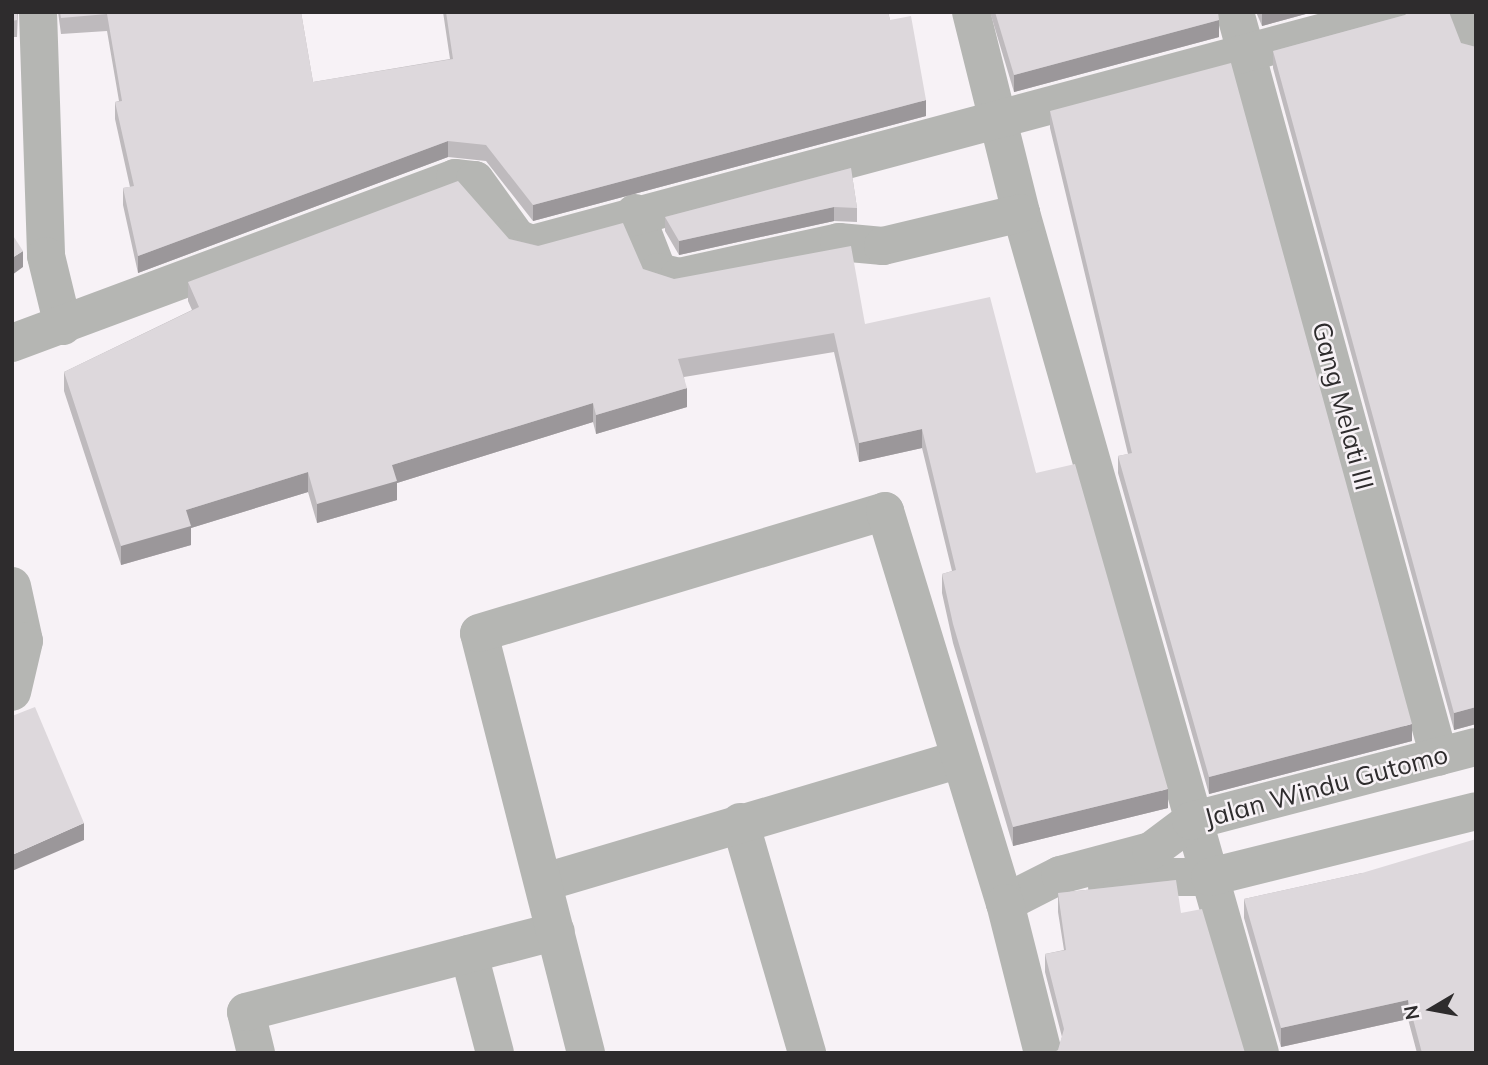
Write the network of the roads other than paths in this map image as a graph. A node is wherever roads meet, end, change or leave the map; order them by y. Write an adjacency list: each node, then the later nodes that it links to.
1 (38, 12): 11 (street)
2 (971, 12): 8 (street)
3 (1235, 12): 7 (street, Gang Melati III)
4 (1399, 12): 7 (street)
5 (1466, 12): 6 (street)
6 (1476, 45)
7 (1248, 54): 8 (street); 16 (street, Gang Melati III)
8 (999, 120): 9 (street); 10 (street)
9 (635, 213): 10 (street); 11 (street)
10 (1021, 213): 19 (street)
11 (63, 326): 12 (street)
12 (12, 343)
13 (12, 586): 14 (street)
14 (12, 692)
15 (1476, 747): 16 (street, Jalan Windu Gutomo)
16 (1439, 757): 19 (street, Jalan Windu Gutomo)
17 (960, 759): 20 (street); 22 (street); 23 (street)
18 (1476, 811): 21 (street)
19 (1191, 821): 21 (street); 23 (street, Jalan Windu Gutomo)
20 (740, 822): 22 (street); 29 (street)
21 (1210, 877): 23 (street); 31 (street)
22 (545, 882): 24 (street)
23 (1004, 903): 30 (street)
24 (556, 931): 25 (street); 28 (street)
25 (469, 954): 26 (street); 27 (street)
26 (256, 1053)
27 (495, 1053)
28 (586, 1053)
29 (807, 1053)
30 (1043, 1053)
31 (1261, 1053)

